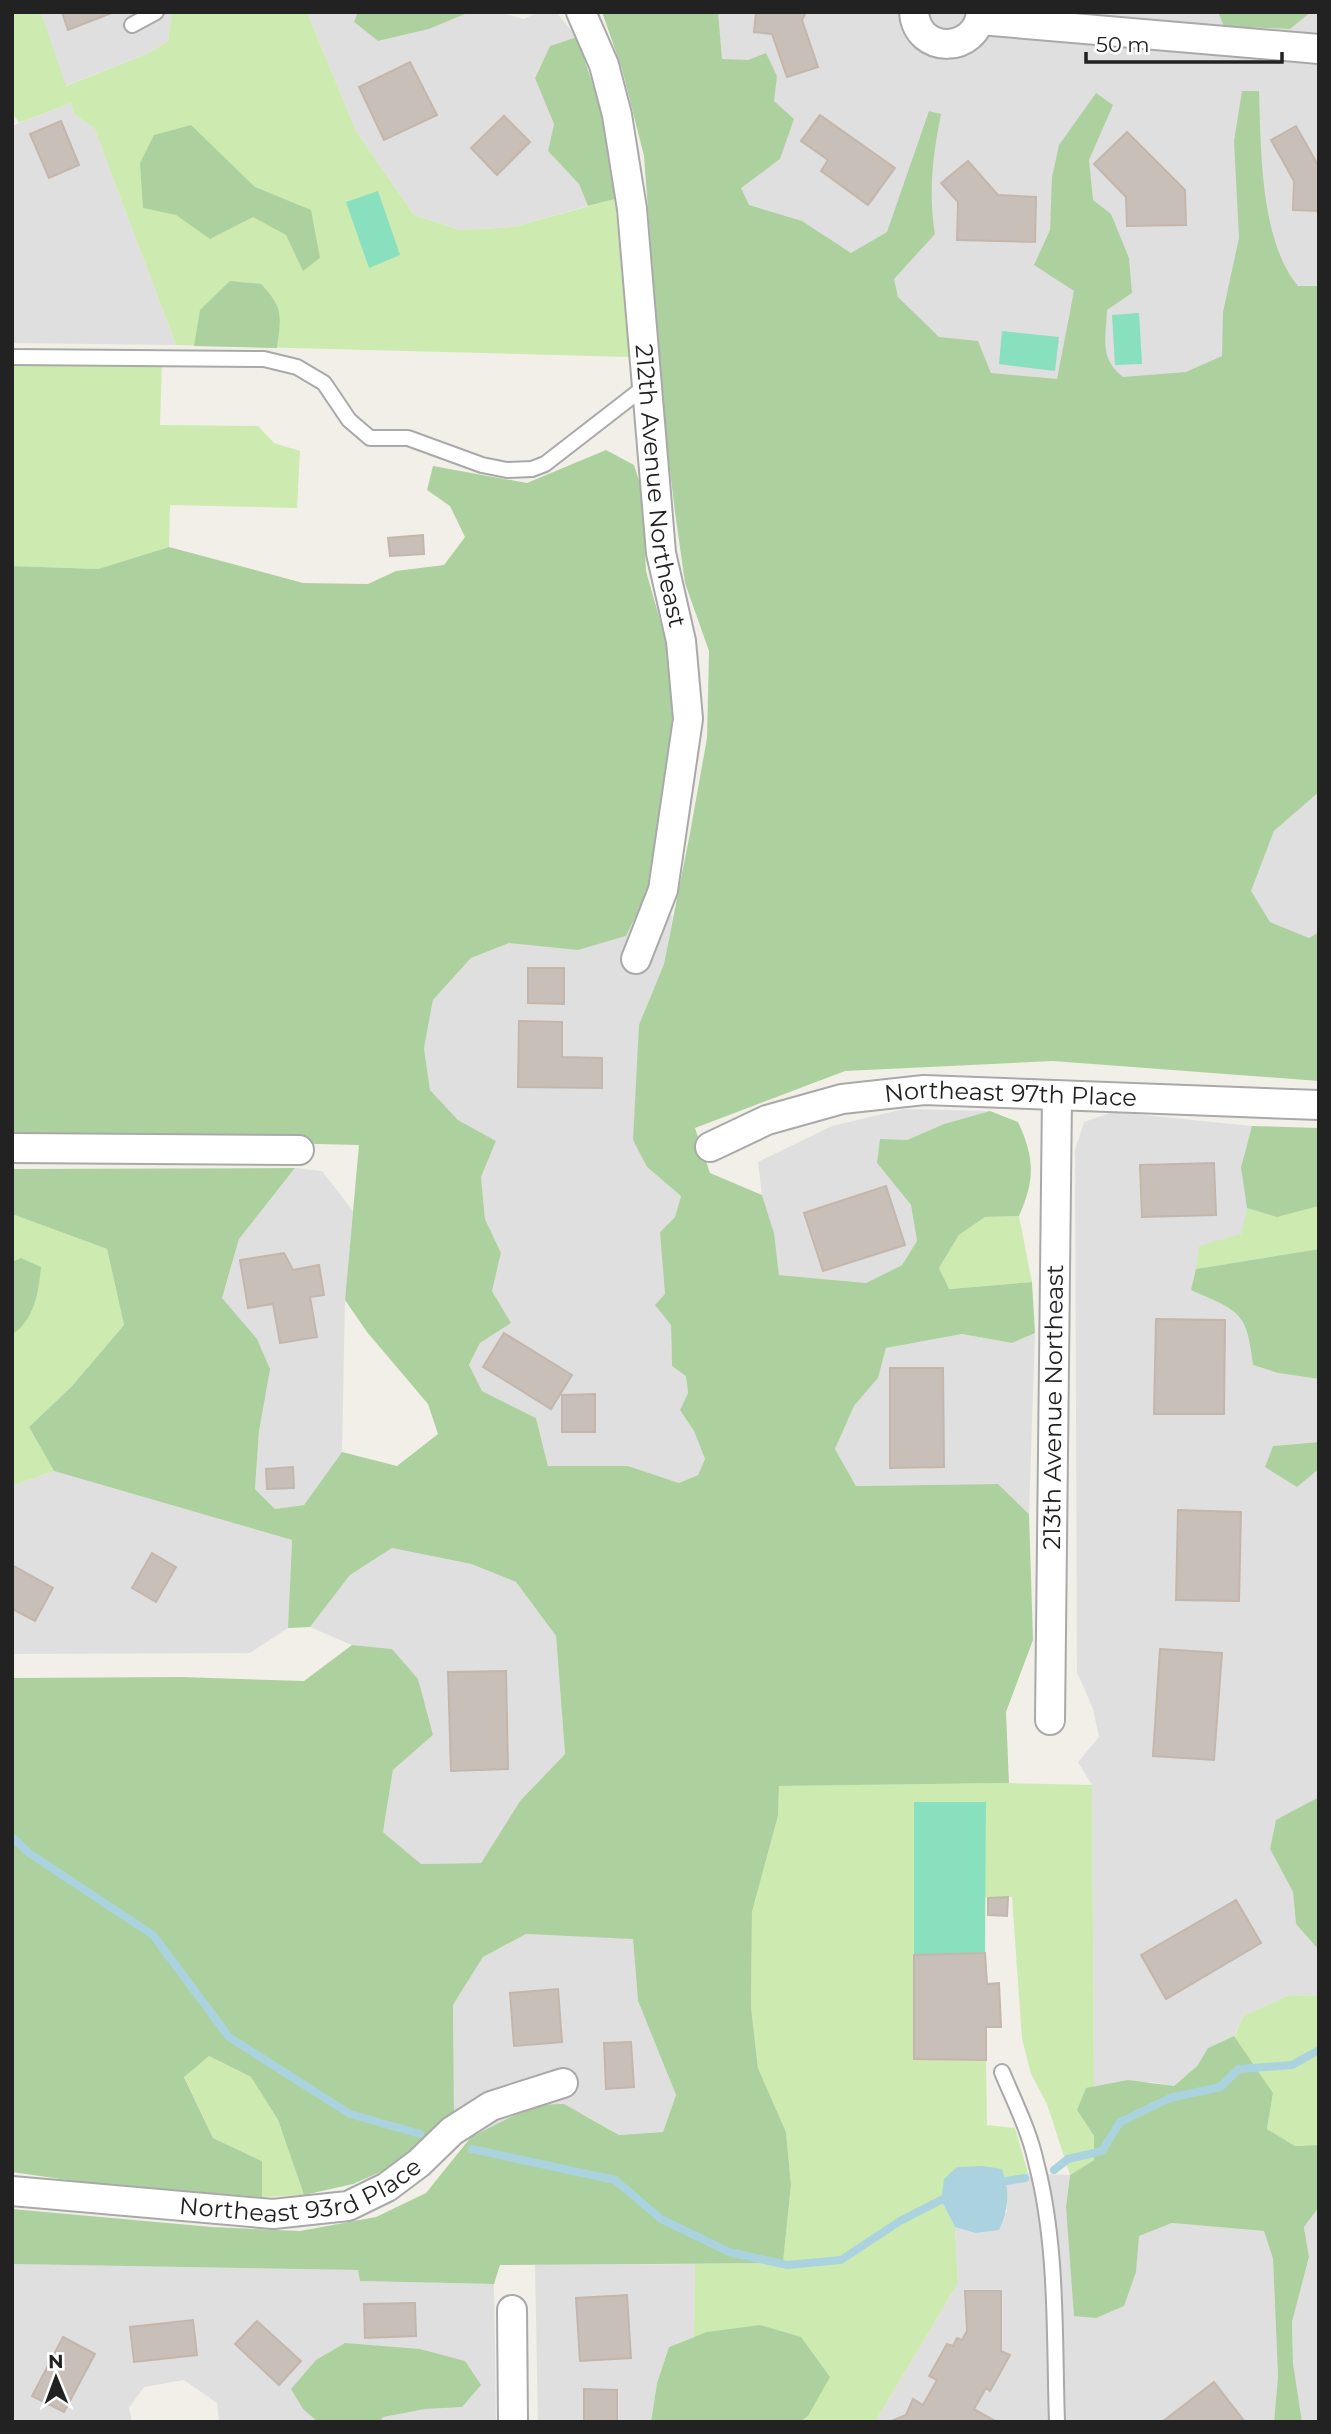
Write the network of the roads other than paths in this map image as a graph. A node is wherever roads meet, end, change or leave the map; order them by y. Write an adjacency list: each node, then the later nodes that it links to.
1 (156, 12): 5 (lane)
2 (581, 12): 8 (street, 212th Avenue Northeast)
3 (914, 12): 4 (street)
4 (981, 16): 6 (street)
5 (132, 25)
6 (1319, 49)
7 (12, 357): 8 (lane)
8 (647, 385): 9 (street, 212th Avenue Northeast)
9 (636, 959)
10 (1056, 1096): 11 (street, Northeast 97th Place); 12 (street, Northeast 97th Place); 15 (street, 213th Avenue Northeast)
11 (1319, 1105)
12 (710, 1147)
13 (12, 1148): 14 (street)
14 (299, 1150)
15 (1050, 1720)
16 (1002, 2072): 21 (lane)
17 (563, 2083): 18 (street, Northeast 93rd Place)
18 (12, 2191)
19 (512, 2310): 20 (street)
20 (513, 2422)
21 (1056, 2422)

